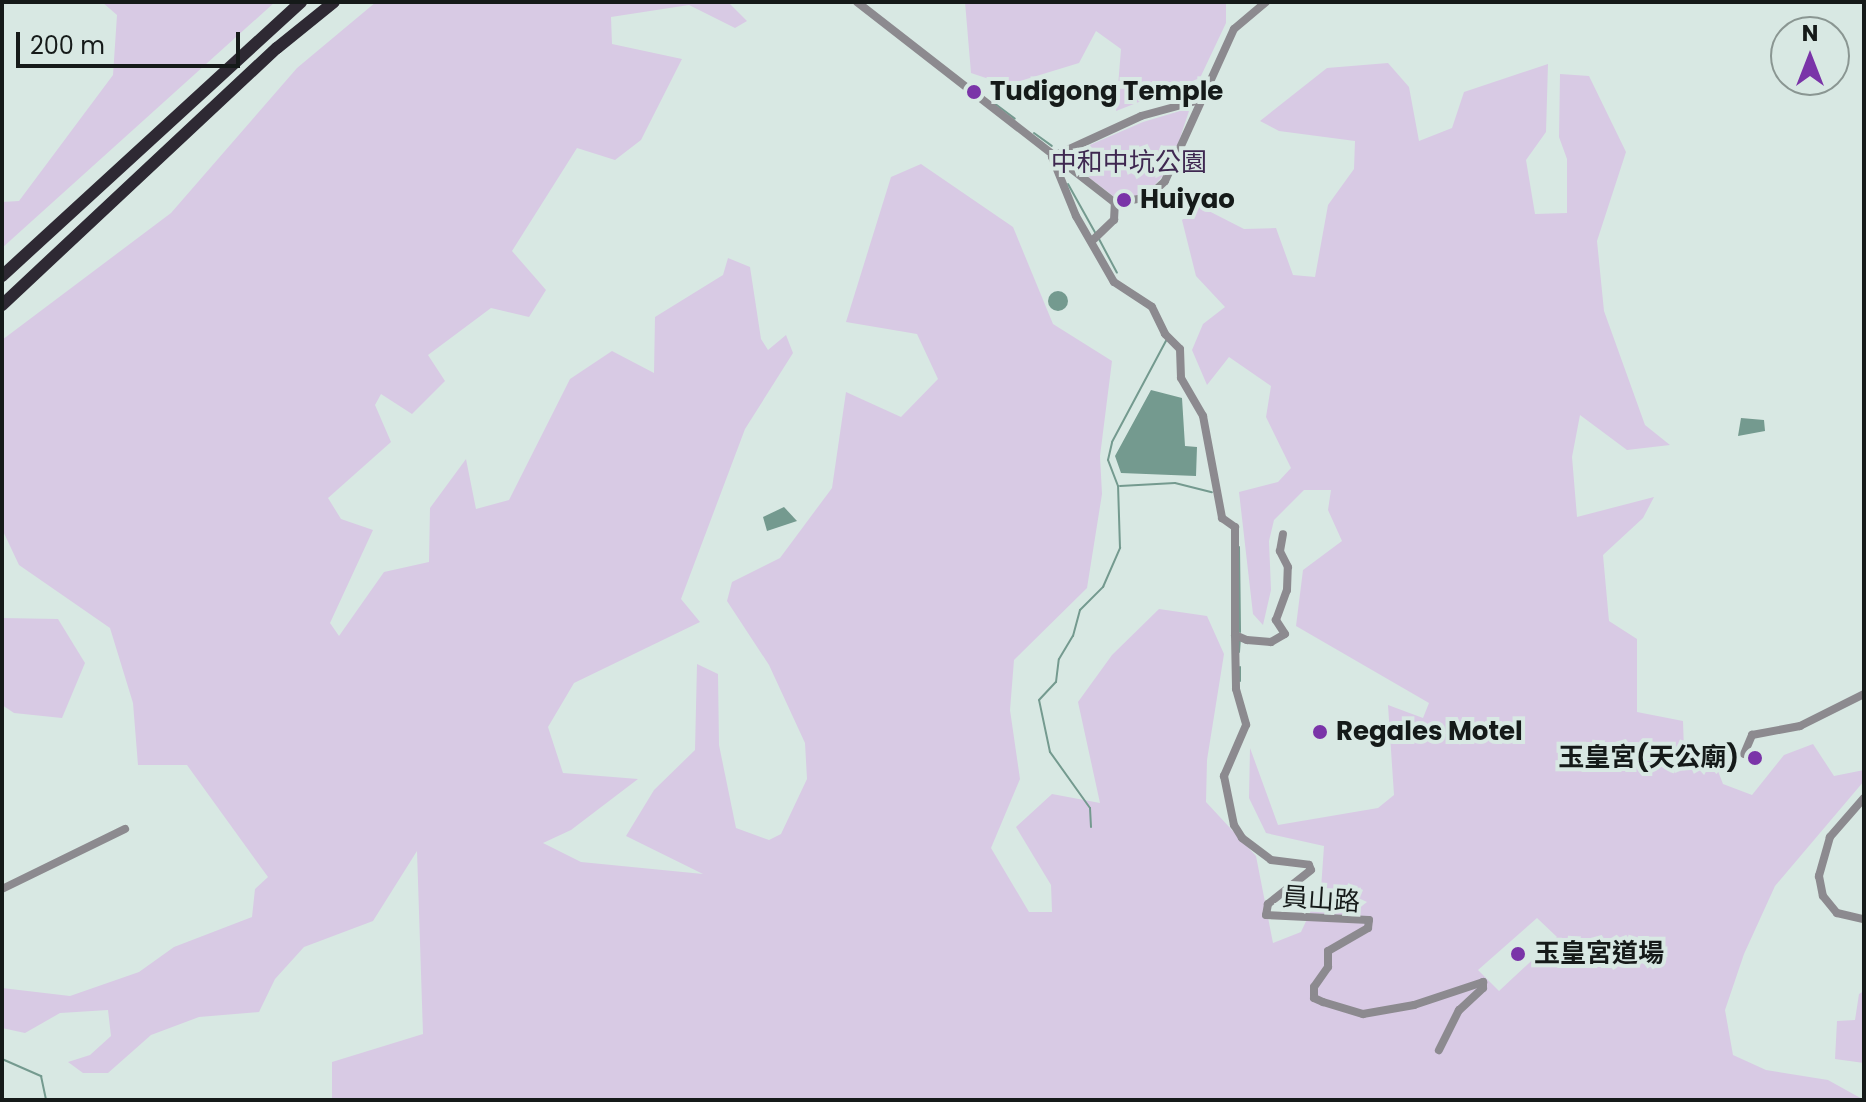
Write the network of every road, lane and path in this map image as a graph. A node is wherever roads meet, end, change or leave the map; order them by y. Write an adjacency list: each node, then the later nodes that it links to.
1 (301, 2): 9 (highway)
2 (334, 2): 10 (highway)
3 (857, 2): 6 (street)
4 (1266, 2): 5 (street)
5 (1200, 100): 6 (street); 7 (street)
6 (1052, 157): 7 (street); 8 (street)
7 (1120, 202): 8 (street)
8 (1096, 237): 12 (street)
9 (2, 276)
10 (2, 305)
11 (1283, 534): 12 (street)
12 (1235, 635): 19 (street, 員山路)
13 (1864, 694): 14 (street)
14 (1744, 754)
15 (1864, 798): 18 (street)
16 (125, 829): 17 (street)
17 (2, 889)
18 (1864, 919)
19 (1439, 1050)

